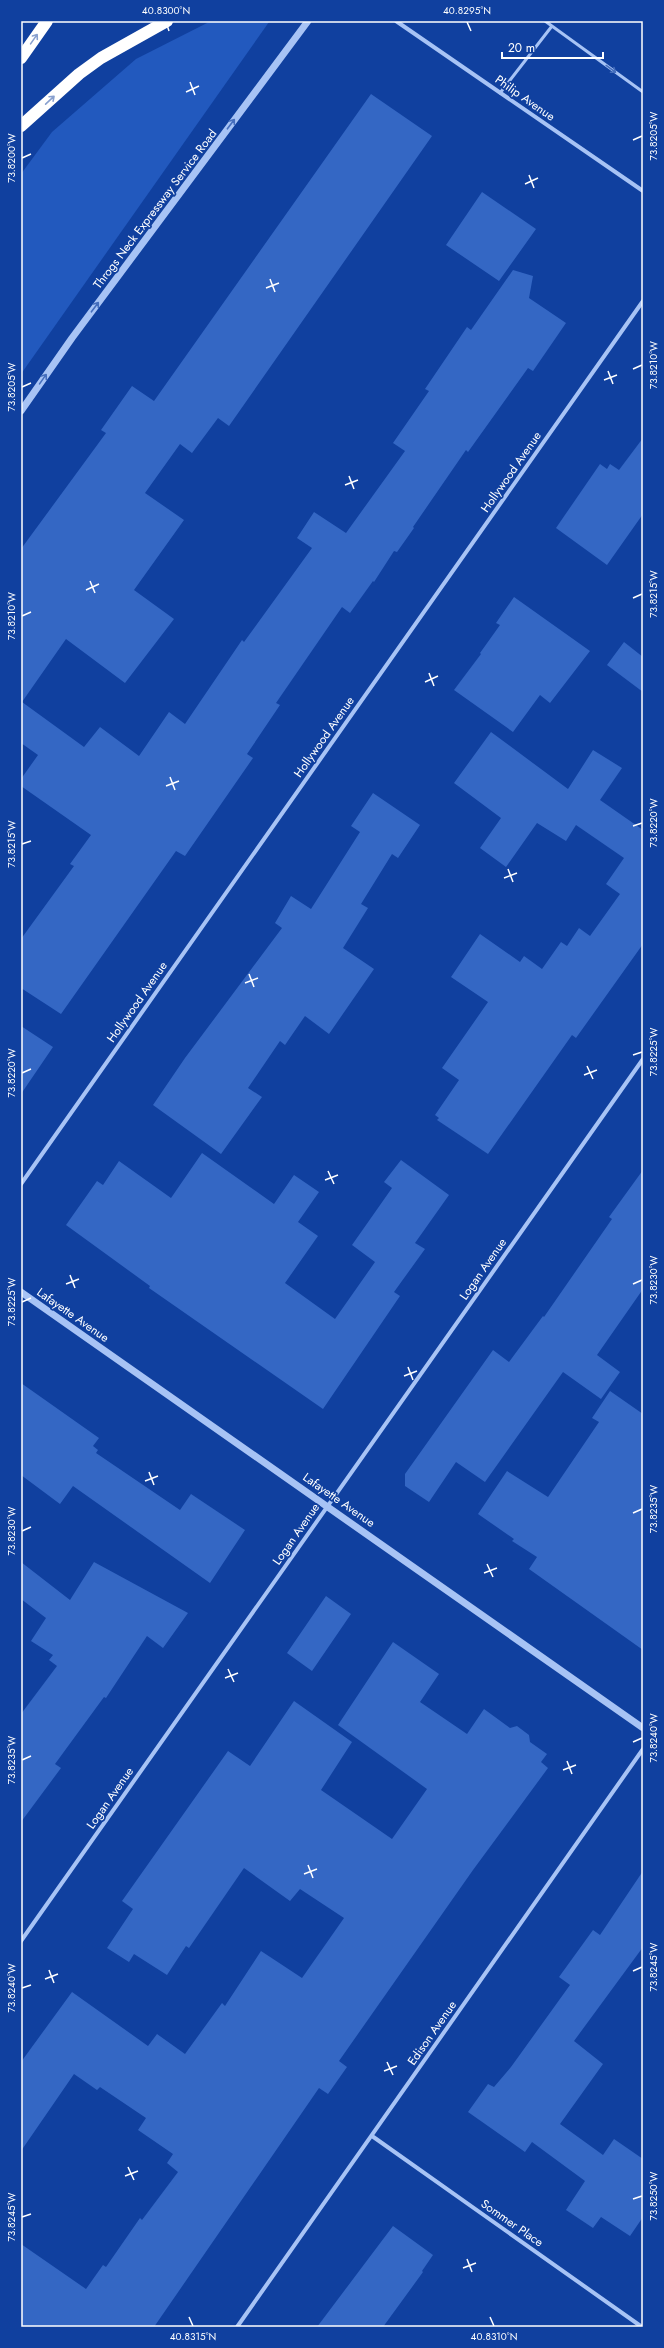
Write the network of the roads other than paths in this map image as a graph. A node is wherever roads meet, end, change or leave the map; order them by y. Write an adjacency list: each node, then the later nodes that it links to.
1 (47, 21): 7 (highway, one-way to 1)
2 (167, 21): 10 (highway, one-way to 2)
3 (308, 21): 13 (street, Throgs Neck Expressway Service Road, one-way to 3)
4 (396, 21): 9 (street, Philip Avenue)
5 (545, 21): 6 (lane)
6 (552, 26): 8 (lane, one-way to 8); 9 (lane)
7 (21, 58)
8 (643, 92)
9 (500, 93): 11 (street, Philip Avenue)
10 (21, 126)
11 (643, 192)
12 (643, 301): 15 (street, Hollywood Avenue)
13 (21, 411)
14 (643, 1059): 17 (street, Logan Avenue)
15 (21, 1184)
16 (21, 1292): 17 (street, Lafayette Avenue)
17 (328, 1506): 18 (street, Lafayette Avenue); 20 (street, Logan Avenue)
18 (643, 1728)
19 (643, 1749): 21 (street, Edison Avenue)
20 (21, 1941)
21 (372, 2136): 22 (street, Edison Avenue); 23 (street, Sommer Place)
22 (236, 2327)
23 (642, 2327)

